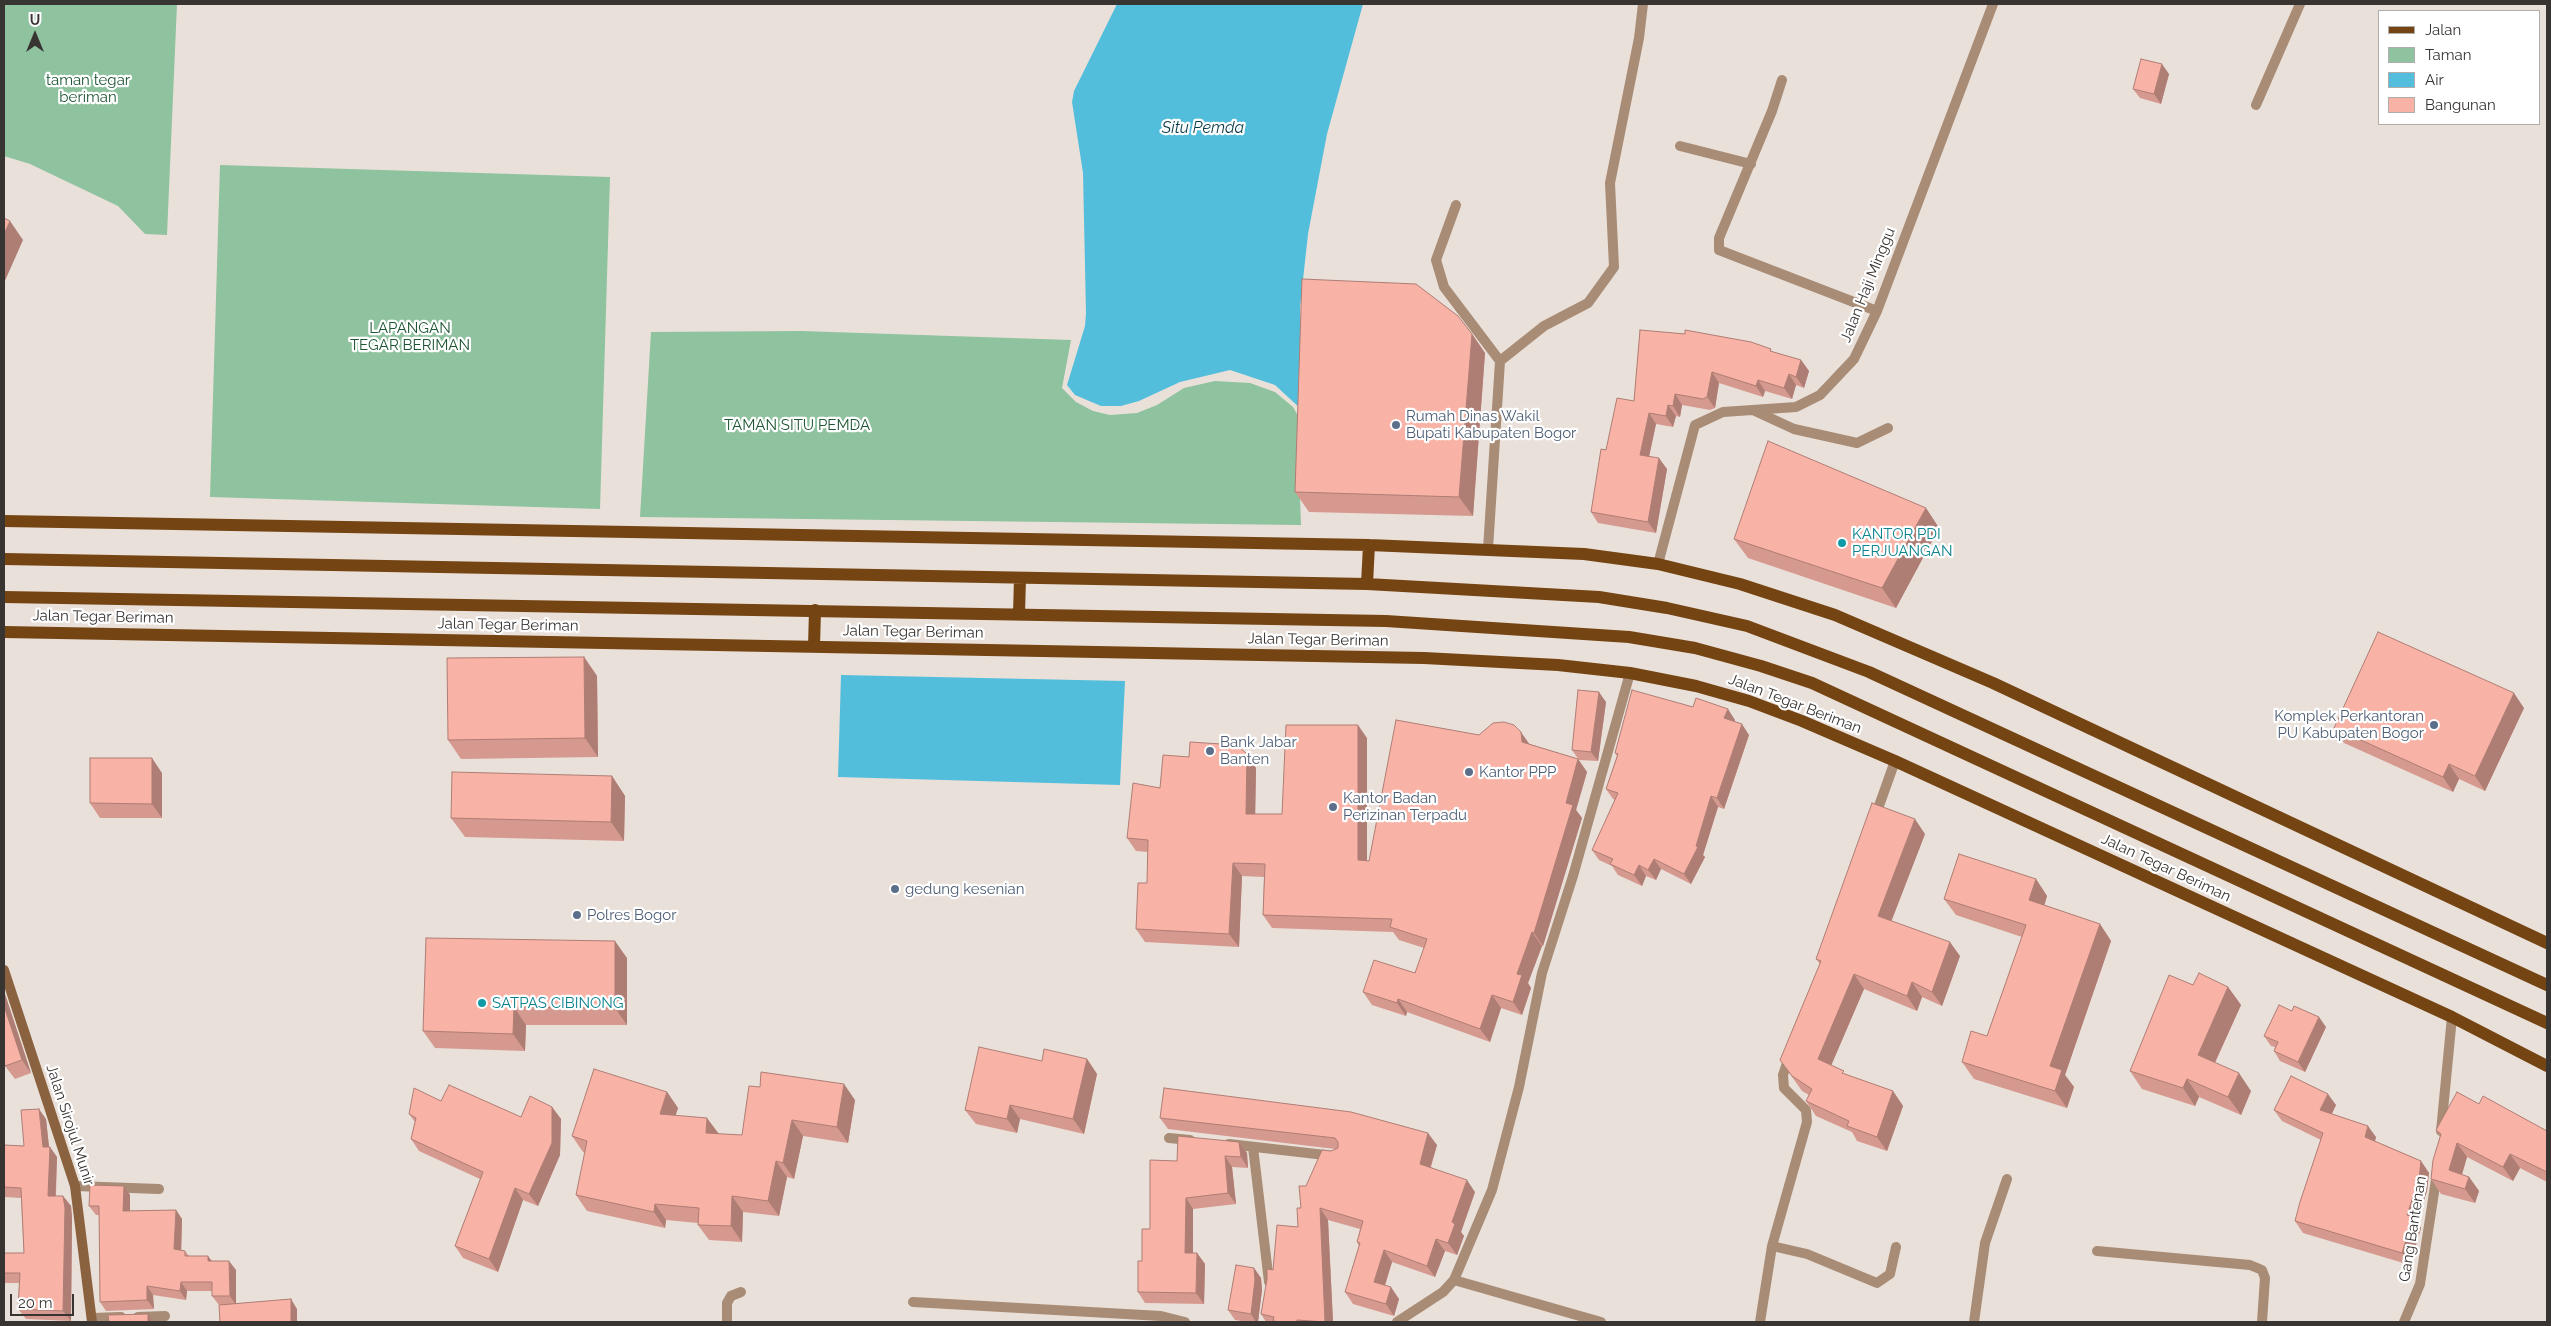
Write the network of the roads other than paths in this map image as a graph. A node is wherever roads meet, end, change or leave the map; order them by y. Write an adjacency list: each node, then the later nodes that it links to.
1 (1643, 4): 10 (street)
2 (1993, 4): 9 (street, Jalan Haji Minggu)
3 (2300, 4): 5 (street)
4 (1782, 80): 7 (street)
5 (2256, 105)
6 (1680, 146): 7 (street)
7 (1751, 164): 9 (street)
8 (1456, 205): 10 (street)
9 (1877, 311): 11 (street, Jalan Haji Minggu)
10 (1500, 361): 15 (street)
11 (1754, 411): 12 (street); 17 (street, Jalan Haji Minggu)
12 (1888, 428)
13 (4, 521): 14 (main road)
14 (1369, 545): 15 (main road); 19 (main road)
15 (1488, 549): 17 (main road)
16 (4, 559): 18 (main road)
17 (1658, 564): 28 (main road)
18 (1020, 578): 19 (main road); 22 (main road)
19 (1367, 584): 30 (main road)
20 (4, 597): 21 (main road, Jalan Tegar Beriman)
21 (815, 610): 22 (main road, Jalan Tegar Beriman); 24 (main road)
22 (1019, 614): 32 (main road, Jalan Tegar Beriman)
23 (4, 632): 24 (main road, Jalan Tegar Beriman)
24 (814, 647): 25 (main road, Jalan Tegar Beriman)
25 (1630, 673): 26 (main road, Jalan Tegar Beriman); 48 (street)
26 (1895, 761): 27 (street); 31 (main road, Jalan Tegar Beriman)
27 (1872, 824)
28 (2547, 943)
29 (4, 970): 43 (street, Jalan Sirojul Munir)
30 (2547, 985)
31 (2452, 1017): 34 (main road, Jalan Tegar Beriman); 38 (street)
32 (2546, 1020)
33 (1793, 1047): 45 (street)
34 (2547, 1066)
35 (1169, 1138): 36 (street)
36 (1197, 1141)
37 (1216, 1143): 39 (street)
38 (2440, 1145)
39 (1253, 1147): 40 (street); 49 (street)
40 (1340, 1156)
41 (2438, 1164): 61 (street, Gang Bantenan)
42 (2006, 1179): 59 (street)
43 (76, 1186): 44 (street); 53 (street, Jalan Sirojul Munir)
44 (159, 1189)
45 (1772, 1246): 46 (street); 58 (street)
46 (1896, 1247)
47 (2097, 1251): 60 (street)
48 (1454, 1280): 56 (street); 57 (street)
49 (1270, 1290)
50 (741, 1292): 54 (street)
51 (914, 1302): 55 (street)
52 (165, 1316): 53 (street)
53 (92, 1320)
54 (727, 1322)
55 (1185, 1322)
56 (1397, 1322)
57 (1601, 1322)
58 (1760, 1322)
59 (1974, 1322)
60 (2262, 1322)
61 (2404, 1322)

